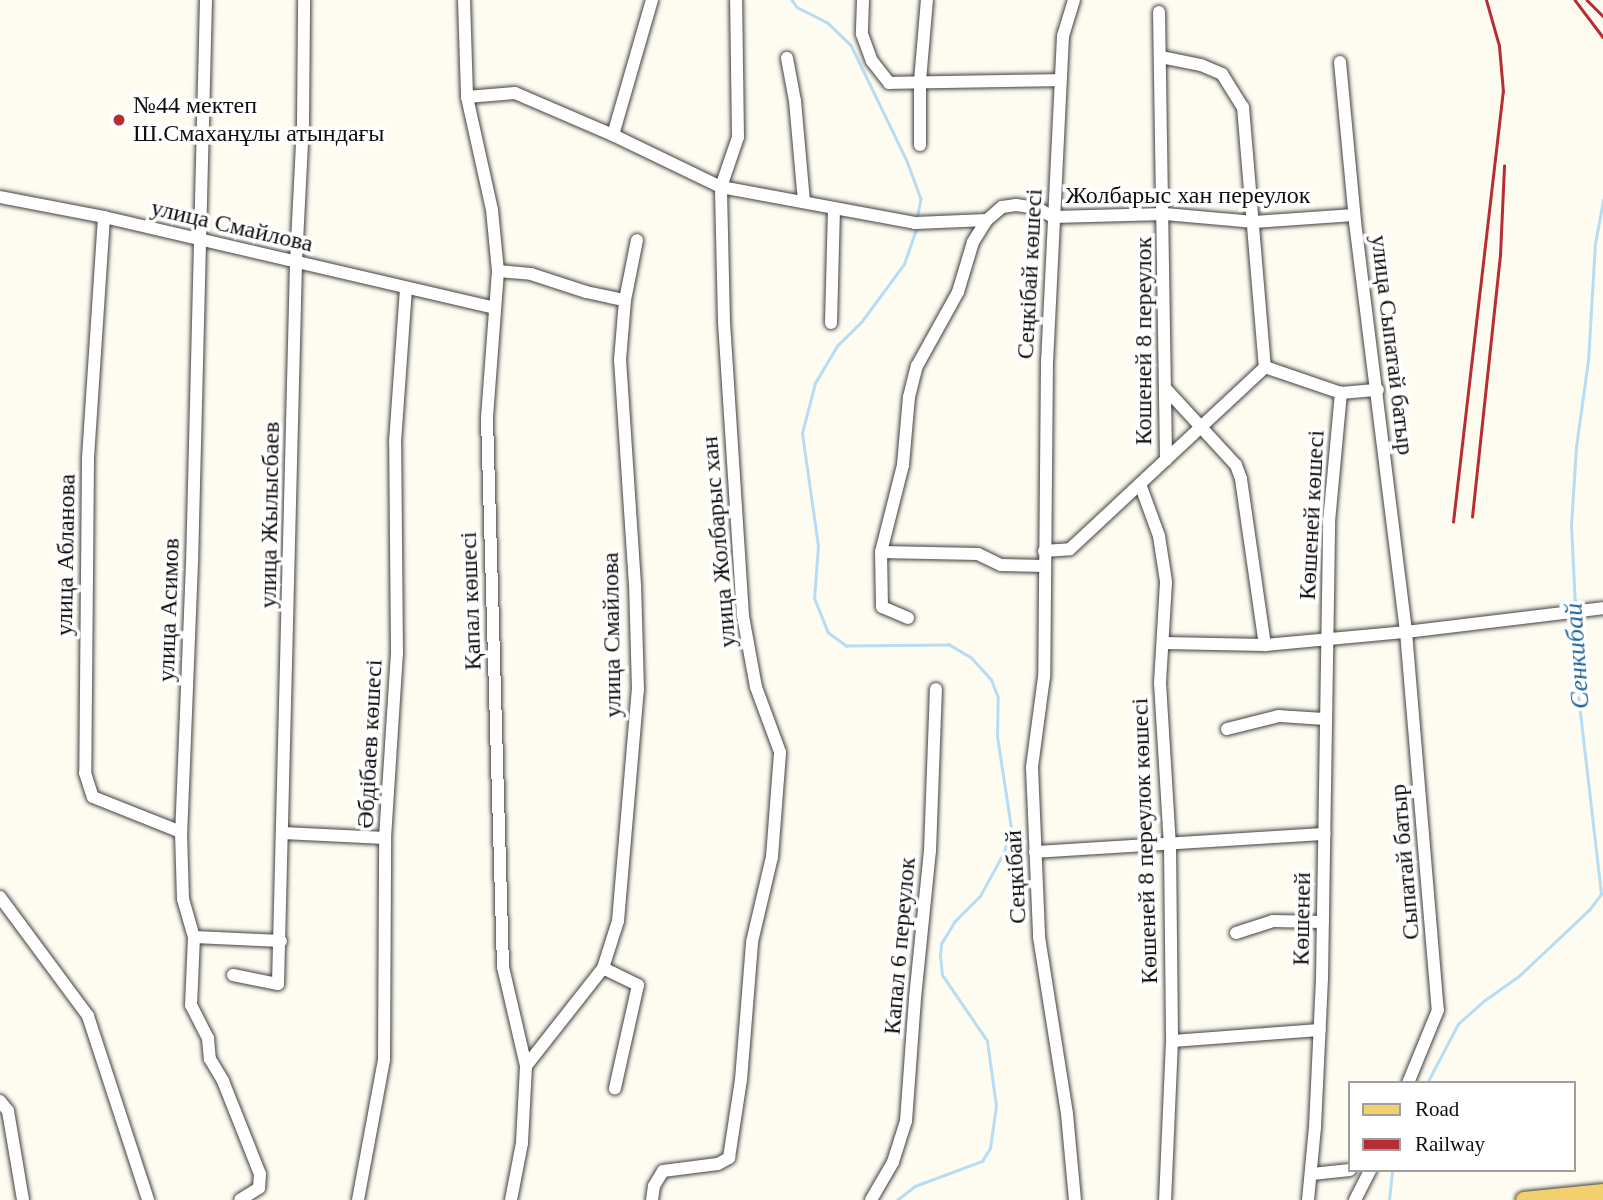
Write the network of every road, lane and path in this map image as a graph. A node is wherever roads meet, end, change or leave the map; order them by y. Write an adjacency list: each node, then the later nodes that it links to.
1 (206, 0): 28 (street, улица Асимов)
2 (304, 0): 30 (street, улица Жылысбаев)
3 (464, 0): 15 (street, Қапал көшесі)
4 (652, 0): 16 (street)
5 (736, 0): 18 (street, улица Жолбарыс хан)
6 (863, 0): 14 (street)
7 (927, 0): 14 (street)
8 (1074, 0): 13 (street, Сеңкібай көшесі)
9 (1160, 12): 10 (street, Кошеней 8 переулок)
10 (1161, 57): 22 (street, Кошеней 8 переулок); 27 (street)
11 (787, 58): 20 (street)
12 (1340, 62): 23 (street, улица Сыпатай батыр)
13 (1060, 80): 14 (street); 25 (street, Сеңкібай көшесі)
14 (920, 81): 17 (street)
15 (467, 97): 16 (street, Жолбарыс хан переулок); 31 (street, Қапал көшесі)
16 (613, 135): 18 (street, Жолбарыс хан переулок)
17 (920, 145)
18 (721, 187): 20 (street, Жолбарыс хан переулок); 83 (street, улица Жолбарыс хан)
19 (0, 197): 24 (street, улица Смайлова)
20 (804, 202): 21 (street, Жолбарыс хан переулок)
21 (834, 209): 26 (street, Жолбарыс хан переулок); 35 (street)
22 (1165, 214): 25 (street, Жолбарыс хан переулок); 27 (street, Жолбарыс хан переулок); 37 (street, Кошеней 8 переулок)
23 (1354, 215): 27 (street, Жолбарыс хан переулок); 38 (street, улица Сыпатай батыр)
24 (104, 217): 28 (street, улица Смайлова); 55 (street, улица Абланова)
25 (1054, 217): 26 (street, Жолбарыс хан переулок); 43 (street, Сеңкібай көшесі)
26 (987, 220): 44 (street)
27 (1254, 222): 36 (street)
28 (201, 240): 30 (street, улица Смайлова); 55 (street, улица Асимов)
29 (636, 240): 33 (street, улица Смайлова)
30 (296, 262): 32 (street, улица Смайлова); 56 (street, улица Жылысбаев)
31 (498, 271): 33 (street); 34 (street, Қапал көшесі)
32 (406, 288): 34 (street, улица Смайлова); 58 (street, Әбдібаев көшесі)
33 (625, 300): 66 (street, улица Смайлова)
34 (495, 308): 70 (street, Қапал көшесі)
35 (831, 323)
36 (1265, 367): 39 (street); 40 (street)
37 (1166, 389): 40 (street); 41 (street, Кошеней 8 переулок)
38 (1378, 390): 39 (street); 48 (street, улица Сыпатай батыр)
39 (1340, 393): 49 (street, Көшеней көшесі)
40 (1200, 428): 41 (street); 51 (street)
41 (1166, 460): 42 (street)
42 (1140, 485): 43 (street); 50 (street, Көшеней 8 переулок көшесі)
43 (1044, 551): 45 (street, Сеңкібай)
44 (881, 552): 45 (street); 47 (street)
45 (1045, 566): 60 (street, Сеңкібай)
46 (1603, 608): 48 (street)
47 (908, 618)
48 (1406, 632): 49 (street); 71 (street, Сыпатай батыр)
49 (1327, 639): 51 (street); 53 (street, Көшеней)
50 (1164, 643): 51 (street); 59 (street, Көшеней 8 переулок көшесі)
51 (1265, 645)
52 (936, 689): 84 (street, Капал 6 переулок)
53 (1326, 719): 54 (street); 57 (street, Көшеней)
54 (1227, 729)
55 (181, 832): 64 (street, улица Асимов)
56 (283, 833): 58 (street); 65 (street, улица Жылысбаев)
57 (1324, 834): 59 (street); 62 (street, Көшеней)
58 (385, 838): 81 (street, Әбдібаев көшесі)
59 (1170, 845): 60 (street); 69 (street, Көшеней 8 переулок көшесі)
60 (1035, 852): 85 (street, Сеңкібай)
61 (0, 897): 80 (street)
62 (1323, 922): 63 (street); 68 (street, Көшеней)
63 (1236, 933)
64 (194, 937): 65 (street); 78 (street, улица Асимов)
65 (281, 941): 67 (street, улица Жылысбаев)
66 (603, 968): 70 (street, улица Смайлова); 72 (street)
67 (233, 975)
68 (1320, 1030): 69 (street); 76 (street, Көшеней)
69 (1172, 1041): 86 (street, Көшеней 8 переулок көшесі)
70 (526, 1066): 82 (street, Қапал көшесі)
71 (1409, 1081)
72 (615, 1088)
73 (0, 1101): 79 (street)
74 (1348, 1170): 76 (street)
75 (1369, 1172): 88 (street)
76 (1312, 1174): 87 (street, Көшеней)
77 (1603, 1192): 89 (main road)
78 (243, 1199)
79 (23, 1200)
80 (148, 1200)
81 (358, 1200)
82 (511, 1200)
83 (652, 1200)
84 (872, 1200)
85 (1075, 1200)
86 (1166, 1200)
87 (1308, 1200)
88 (1355, 1200)
89 (1524, 1200)

